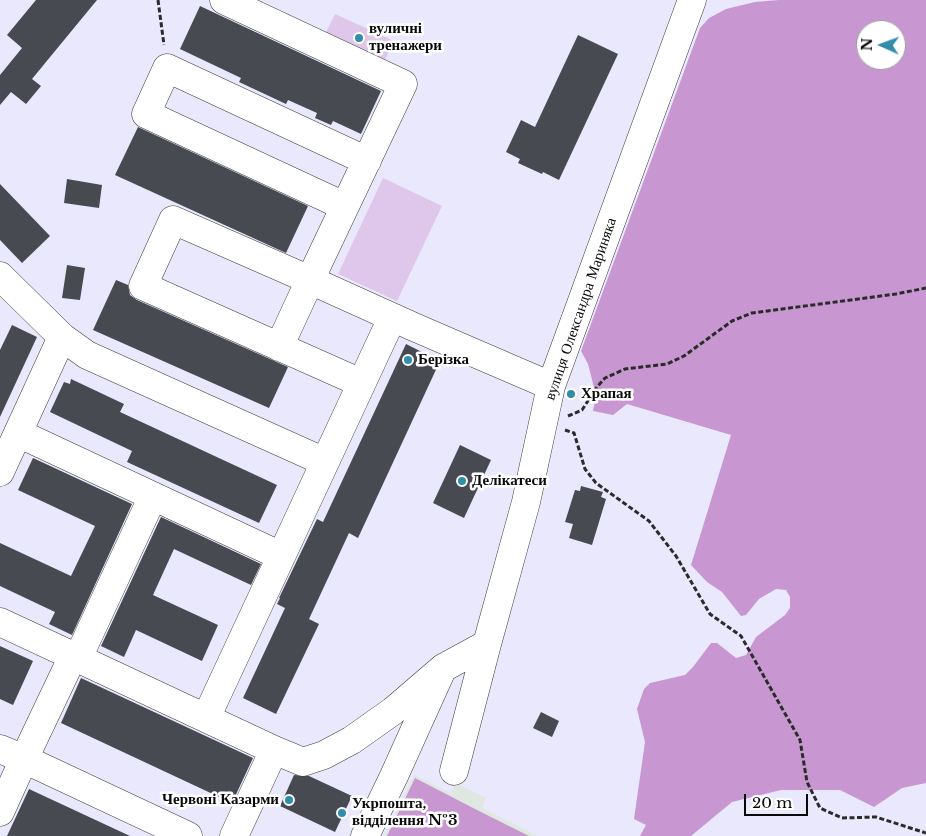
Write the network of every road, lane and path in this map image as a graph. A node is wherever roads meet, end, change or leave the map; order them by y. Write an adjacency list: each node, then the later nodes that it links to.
1 (158, 0): 4 (path)
2 (224, 0): 5 (street)
3 (692, 0): 14 (street, вулиця Олександра Мариняка)
4 (167, 68): 5 (street); 6 (street)
5 (367, 161): 6 (street)
6 (344, 206): 8 (street)
7 (0, 276): 11 (street)
8 (310, 280): 10 (street); 12 (street); 12 (street)
9 (926, 288): 15 (path)
10 (392, 318): 13 (street); 14 (street)
11 (62, 337): 16 (street); 17 (street)
12 (279, 346): 13 (street)
13 (362, 383): 17 (street)
14 (551, 386): 15 (street, вулиця Олександра Мариняка)
15 (543, 422): 22 (street, вулиця Олександра Мариняка); 30 (path)
16 (18, 433): 18 (street); 19 (street)
17 (325, 462): 20 (street)
18 (0, 472)
19 (153, 496): 20 (street); 23 (street)
20 (281, 556): 25 (street)
21 (0, 622): 23 (street)
22 (486, 644): 24 (street); 28 (street, вулиця Олександра Мариняка)
23 (75, 657): 25 (street); 27 (street)
24 (443, 668): 26 (street); 33 (street)
25 (206, 718): 26 (street)
26 (274, 750): 32 (street)
27 (12, 754): 29 (street); 31 (street)
28 (454, 771)
29 (0, 812)
30 (926, 833)
31 (188, 836)
32 (234, 836)
33 (365, 836)

